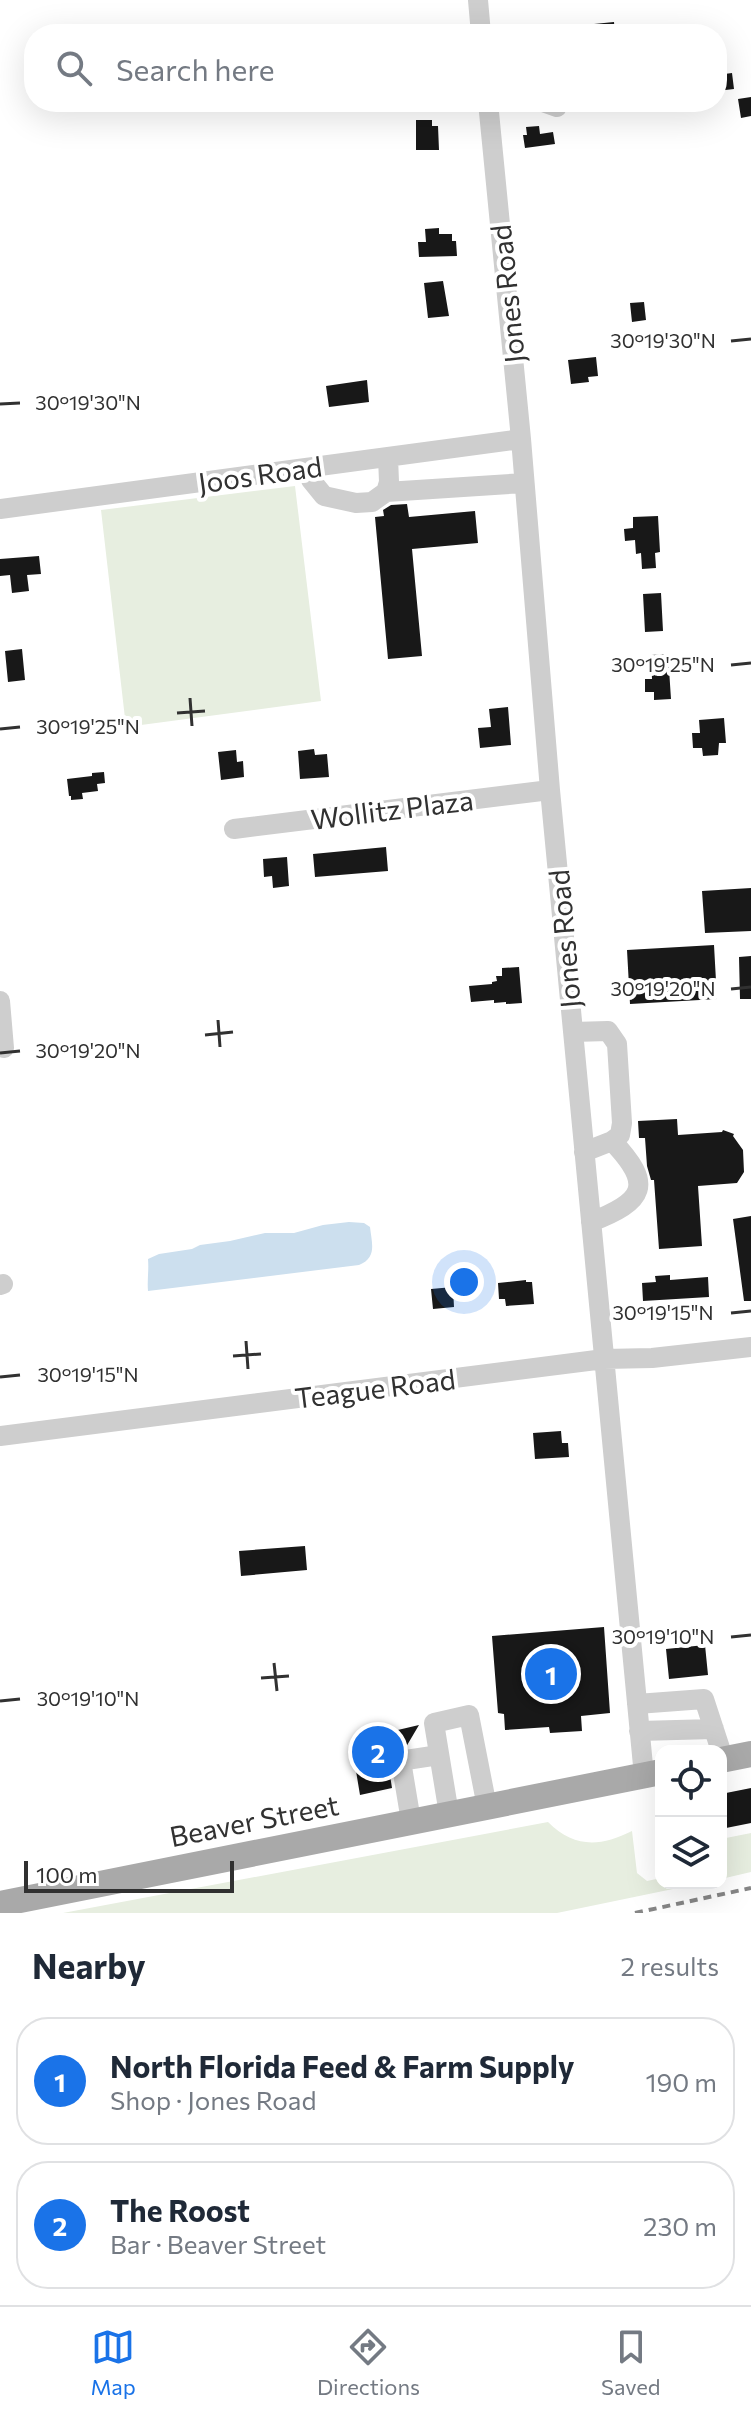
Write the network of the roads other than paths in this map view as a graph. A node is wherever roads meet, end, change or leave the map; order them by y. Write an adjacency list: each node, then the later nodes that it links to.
1 (478, 0): 2 (street)
2 (480, 24)
3 (493, 112): 4 (street, Jones Road)
4 (521, 439): 5 (street, Joos Road); 7 (street, Jones Road)
5 (388, 457): 6 (street, Joos Road); 8 (street)
6 (309, 468): 8 (street); 9 (street, Joos Road)
7 (524, 483): 8 (street); 10 (street, Jones Road)
8 (386, 492)
9 (0, 509)
10 (550, 790): 11 (street, Wollitz Plaza); 13 (street, Jones Road)
11 (234, 829)
12 (0, 1001): 14 (street)
13 (573, 1032): 15 (street); 16 (street, Jones Road)
14 (4, 1048)
15 (612, 1141): 16 (street); 17 (street)
16 (584, 1152): 17 (street, Jones Road)
17 (591, 1222): 19 (street, Jones Road)
18 (751, 1347): 19 (street, Teague Road)
19 (604, 1359): 20 (street, Teague Road); 22 (street, Jones Road)
20 (0, 1436)
21 (660, 1702): 22 (street); 23 (street); 24 (street)
22 (637, 1704): 25 (street, Jones Road)
23 (714, 1729): 24 (street); 26 (street)
24 (661, 1730): 25 (street)
25 (639, 1731): 30 (street, Jones Road)
26 (719, 1745)
27 (751, 1754): 29 (main road)
28 (439, 1755): 31 (street); 32 (street); 33 (street)
29 (727, 1756)
30 (652, 1774): 31 (main road, Beaver Street)
31 (487, 1807): 32 (main road, Beaver Street)
32 (449, 1814): 33 (main road, Beaver Street)
33 (411, 1821): 34 (main road, Beaver Street)
34 (0, 1904)

